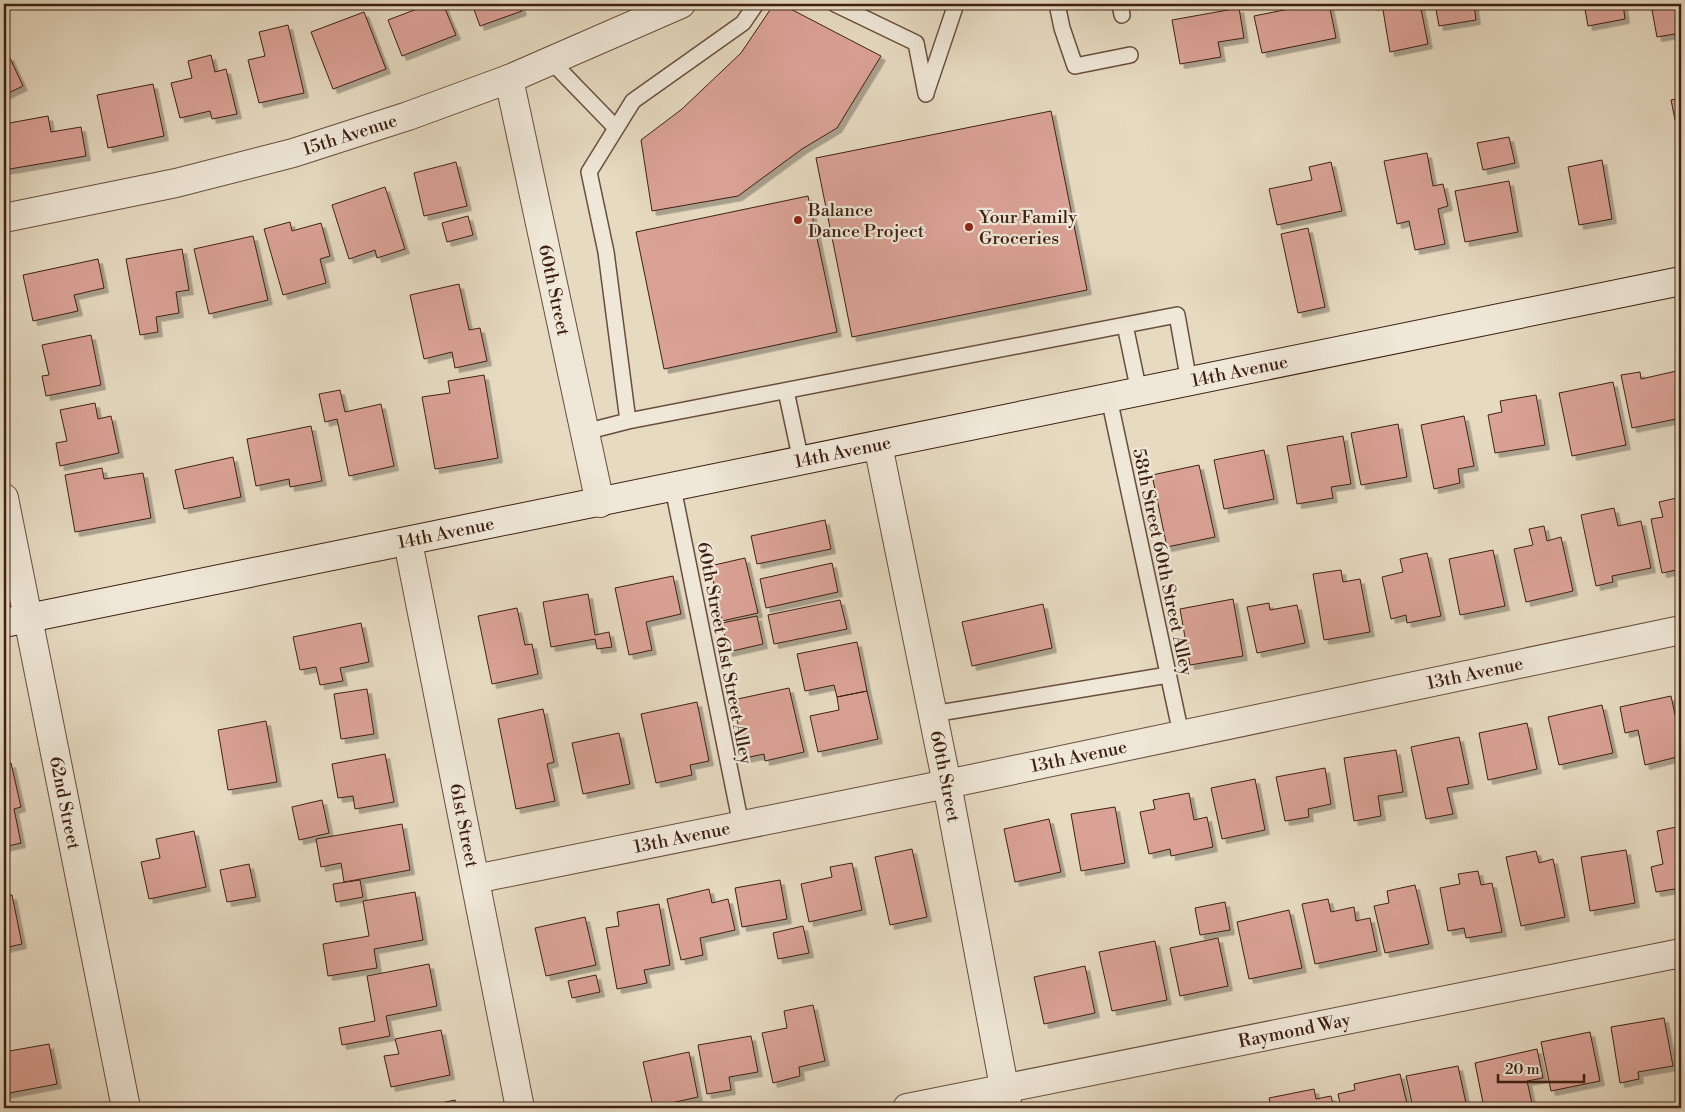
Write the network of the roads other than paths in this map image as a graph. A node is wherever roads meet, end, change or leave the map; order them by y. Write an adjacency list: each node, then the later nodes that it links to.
1 (681, 4): 7 (street, 15th Avenue)
2 (756, 4): 9 (lane)
3 (835, 4): 4 (lane)
4 (956, 4)
5 (1056, 4): 6 (lane)
6 (1130, 55)
7 (551, 61): 8 (street, 15th Avenue); 9 (lane)
8 (509, 79): 10 (street, 15th Avenue); 18 (street, 60th Street)
9 (616, 128): 17 (lane)
10 (4, 218)
11 (1681, 281): 13 (street, 14th Avenue)
12 (1125, 325): 13 (lane); 14 (lane); 15 (lane)
13 (1189, 382): 15 (street, 14th Avenue)
14 (786, 391): 17 (lane); 20 (lane)
15 (1139, 392): 16 (street, 14th Avenue)
16 (1109, 398): 19 (street, 14th Avenue); 27 (lane, 58th Street 60th Street Alley)
17 (628, 421): 18 (lane)
18 (585, 432): 23 (street, 60th Street)
19 (878, 445): 20 (street, 14th Avenue); 28 (street, 60th Street)
20 (801, 461): 21 (street, 14th Avenue)
21 (673, 488): 23 (street, 14th Avenue); 31 (lane, 60th Street 61st Street Alley)
22 (4, 498): 25 (street, 62nd Street)
23 (600, 503): 24 (street, 14th Avenue)
24 (408, 542): 25 (street, 14th Avenue); 32 (street, 61st Street)
25 (16, 621): 35 (street, 62nd Street)
26 (1681, 630): 29 (street, 13th Avenue)
27 (1168, 675): 28 (lane); 29 (lane, 58th Street 60th Street Alley)
28 (932, 714): 30 (street, 60th Street)
29 (1181, 734): 30 (street, 13th Avenue)
30 (947, 784): 31 (street, 13th Avenue); 34 (street, 60th Street)
31 (741, 825): 32 (street, 13th Avenue)
32 (475, 879): 36 (street, 61st Street)
33 (1681, 954): 34 (street, Raymond Way)
34 (1007, 1098): 37 (street, Raymond Way)
35 (126, 1108)
36 (520, 1108)
37 (907, 1108)

